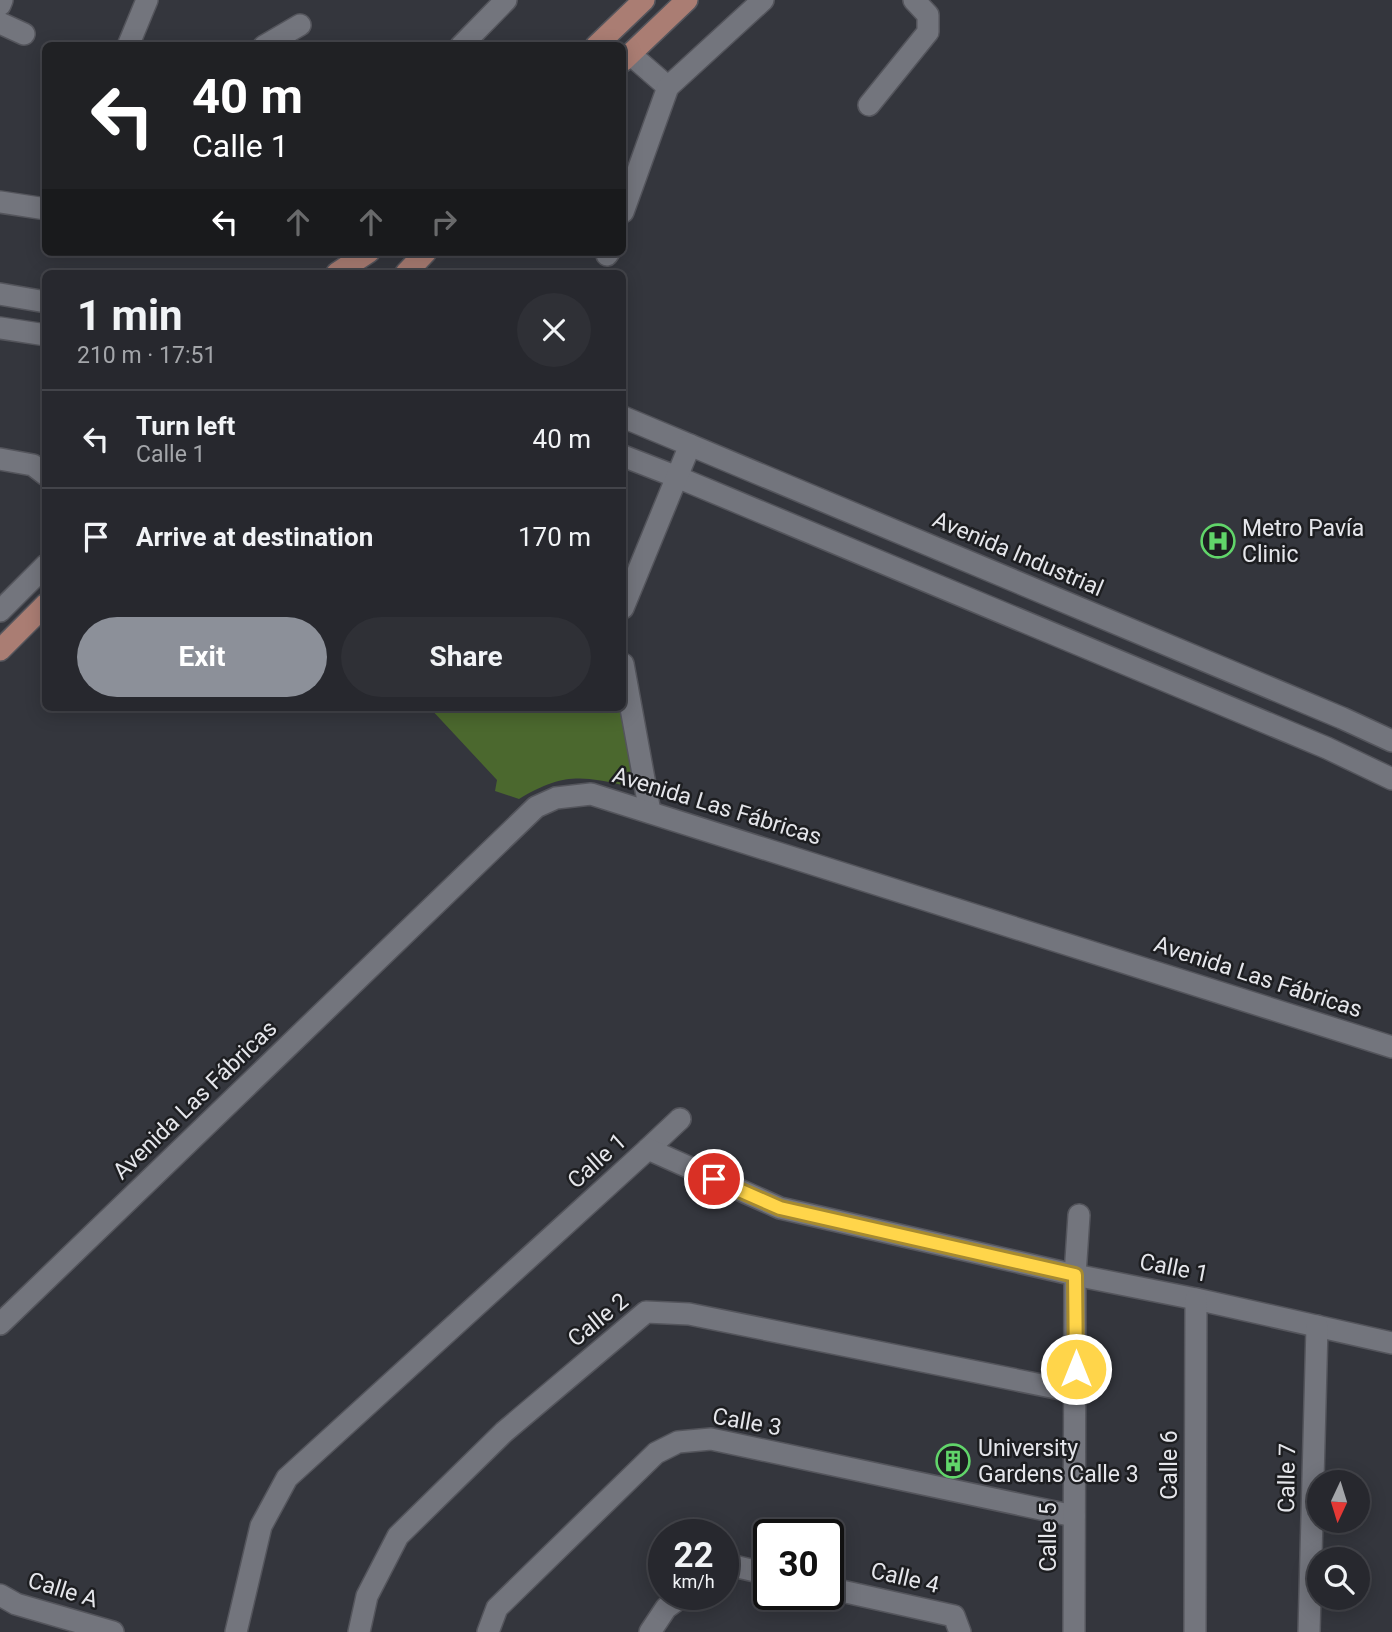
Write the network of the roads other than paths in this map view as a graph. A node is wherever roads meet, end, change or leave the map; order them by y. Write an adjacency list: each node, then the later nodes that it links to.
1 (147, 0): 10 (street)
2 (506, 0): 12 (street)
3 (644, 0): 13 (main road)
4 (687, 0): 14 (main road)
5 (763, 0): 15 (street)
6 (914, 0): 16 (street)
7 (0, 23): 9 (street)
8 (300, 25): 11 (street)
9 (24, 34)
10 (130, 42)
11 (271, 42)
12 (465, 42)
13 (600, 42)
14 (627, 58): 15 (street)
15 (668, 87): 18 (street)
16 (869, 105)
17 (0, 202): 19 (street)
18 (626, 204)
19 (42, 208)
20 (363, 256): 23 (main road)
21 (377, 256): 24 (main road)
22 (422, 256): 25 (main road)
23 (342, 270)
24 (364, 270)
25 (409, 270)
26 (0, 294): 27 (street)
27 (42, 301)
28 (0, 328): 29 (street)
29 (42, 334)
30 (626, 418): 31 (street, Avenida Industrial)
31 (690, 445): 35 (street); 42 (street, Avenida Industrial)
32 (626, 457): 35 (street)
33 (0, 459): 34 (street)
34 (42, 472)
35 (677, 477): 37 (street); 43 (street)
36 (42, 569): 39 (street)
37 (626, 601)
38 (42, 608): 40 (main road)
39 (0, 611)
40 (0, 650)
41 (626, 680): 44 (street)
42 (1392, 741)
43 (1392, 779)
44 (650, 812): 45 (street, Avenida Las Fábricas); 51 (street, Avenida Las Fábricas)
45 (1392, 1047)
46 (680, 1119): 47 (street)
47 (648, 1149): 49 (street, Calle 1); 60 (street, Calle 1)
48 (1079, 1215): 49 (street, Calle 5)
49 (1075, 1275): 50 (street, Calle 1); 54 (street, Calle 5)
50 (1196, 1299): 52 (street, Calle 1); 66 (street, Calle 6)
51 (0, 1324)
52 (1317, 1326): 53 (street, Calle 1); 67 (street, Calle 7)
53 (1392, 1343)
54 (1076, 1392): 55 (street, Calle 5); 61 (street, Calle 2)
55 (1073, 1516): 62 (street, Calle 3); 65 (street, Calle 5)
56 (844, 1592): 64 (street, Calle 4)
57 (0, 1595): 59 (street, Calle A)
58 (665, 1610): 63 (street)
59 (113, 1632)
60 (236, 1632)
61 (359, 1632)
62 (488, 1632)
63 (650, 1632)
64 (960, 1632)
65 (1074, 1632)
66 (1195, 1632)
67 (1310, 1632)

